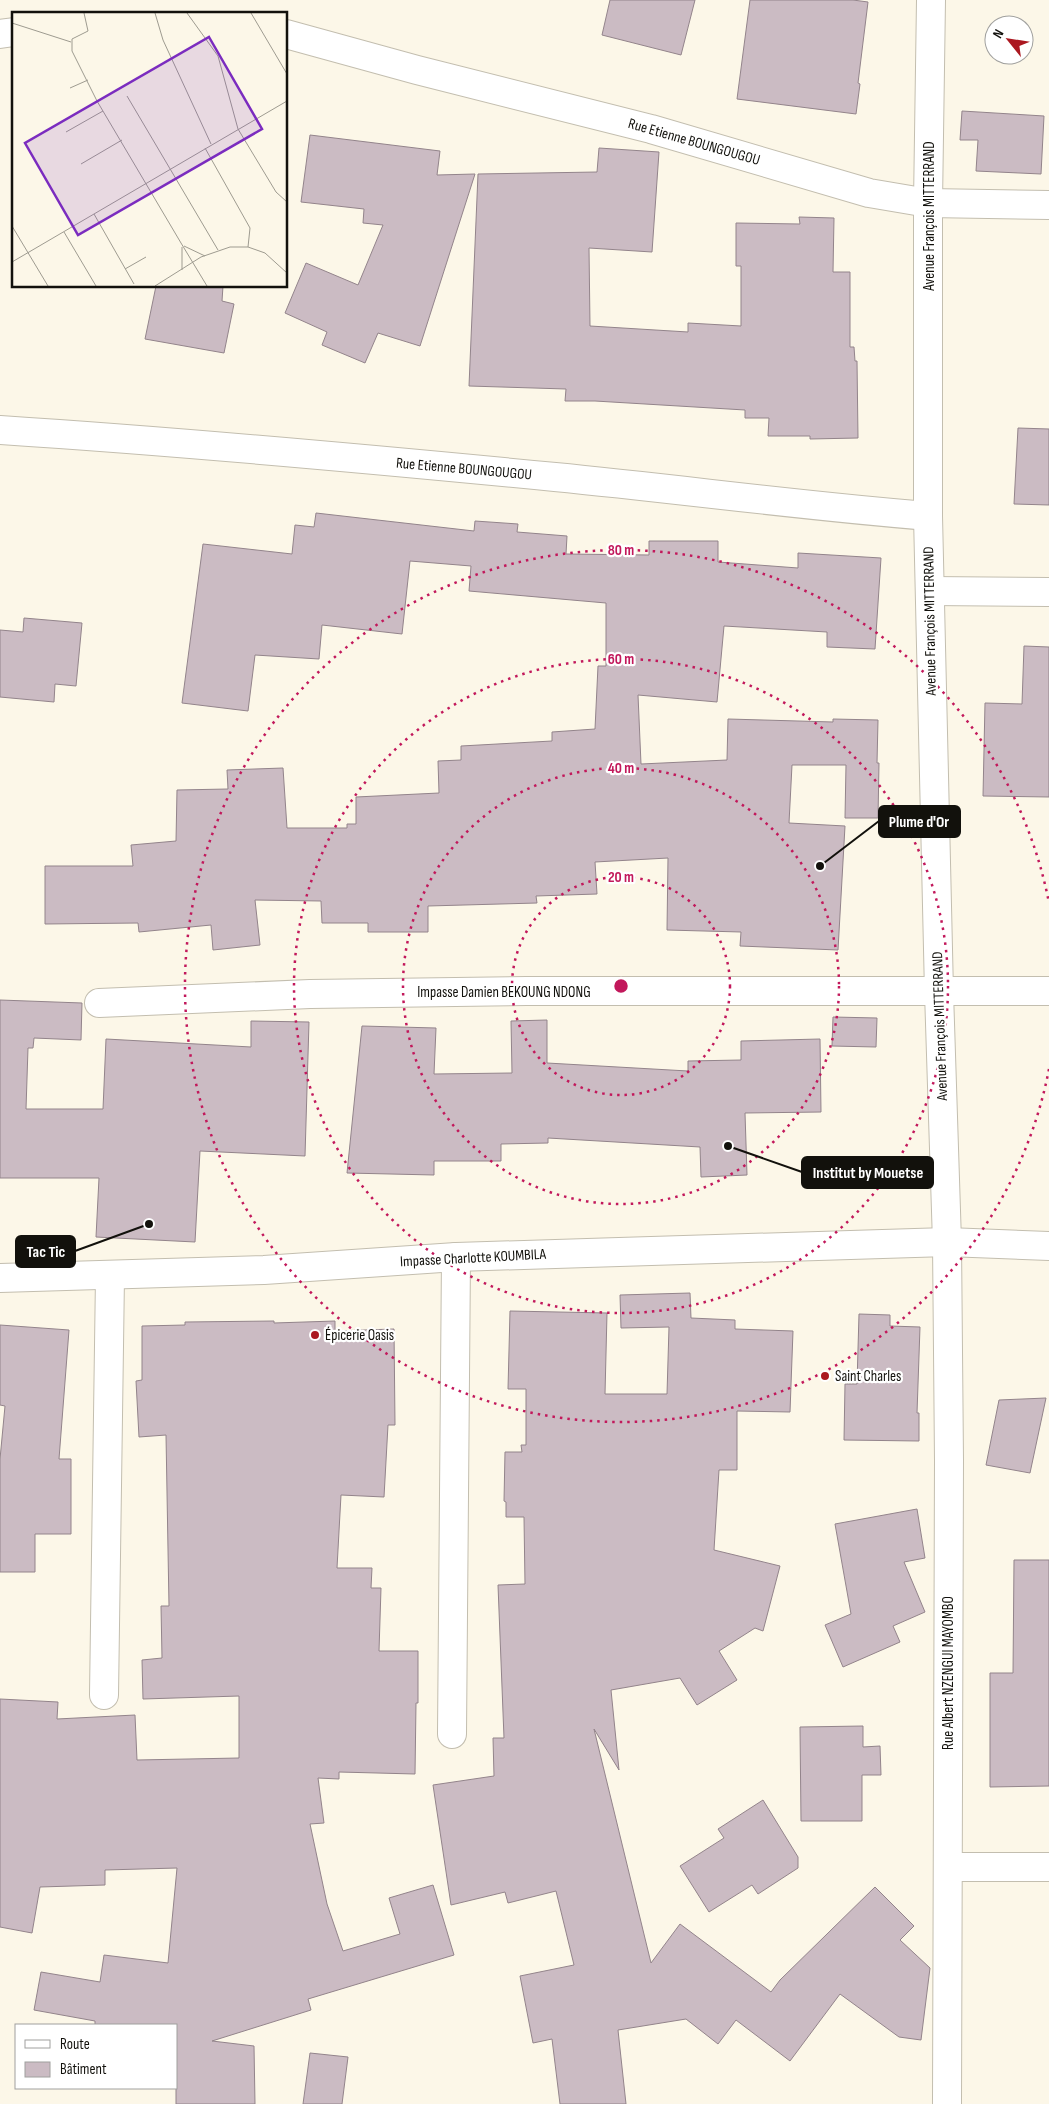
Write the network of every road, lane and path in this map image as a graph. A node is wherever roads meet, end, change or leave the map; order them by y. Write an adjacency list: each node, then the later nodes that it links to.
1 (931, 0): 3 (street, Avenue François MITTERRAND)
2 (288, 35): 3 (street, Rue Etienne BOUNGOUGOU)
3 (928, 203): 4 (street, Rue Etienne BOUNGOUGOU); 6 (street, Avenue François MITTERRAND)
4 (1049, 205)
5 (0, 430): 6 (street, Rue Etienne BOUNGOUGOU)
6 (928, 516): 7 (street, Avenue François MITTERRAND)
7 (930, 591): 8 (street); 10 (street, Avenue François MITTERRAND)
8 (1049, 592)
9 (1049, 991): 10 (street, Impasse Damien BEKOUNG NDONG)
10 (939, 992): 11 (street, Impasse Damien BEKOUNG NDONG); 12 (street, Avenue François MITTERRAND)
11 (99, 1003)
12 (947, 1242): 13 (street, Impasse Charlotte KOUMBILA); 14 (street, Impasse Charlotte KOUMBILA); 19 (street, Rue Albert NZENGUI MAYOMBO)
13 (1049, 1246)
14 (456, 1257): 15 (street, Impasse Charlotte KOUMBILA); 18 (street)
15 (110, 1276): 16 (street, Impasse Charlotte KOUMBILA); 17 (street)
16 (0, 1278)
17 (104, 1695)
18 (452, 1734)
19 (948, 1867): 20 (street); 21 (street, Rue Albert NZENGUI MAYOMBO)
20 (1049, 1867)
21 (946, 2104)

